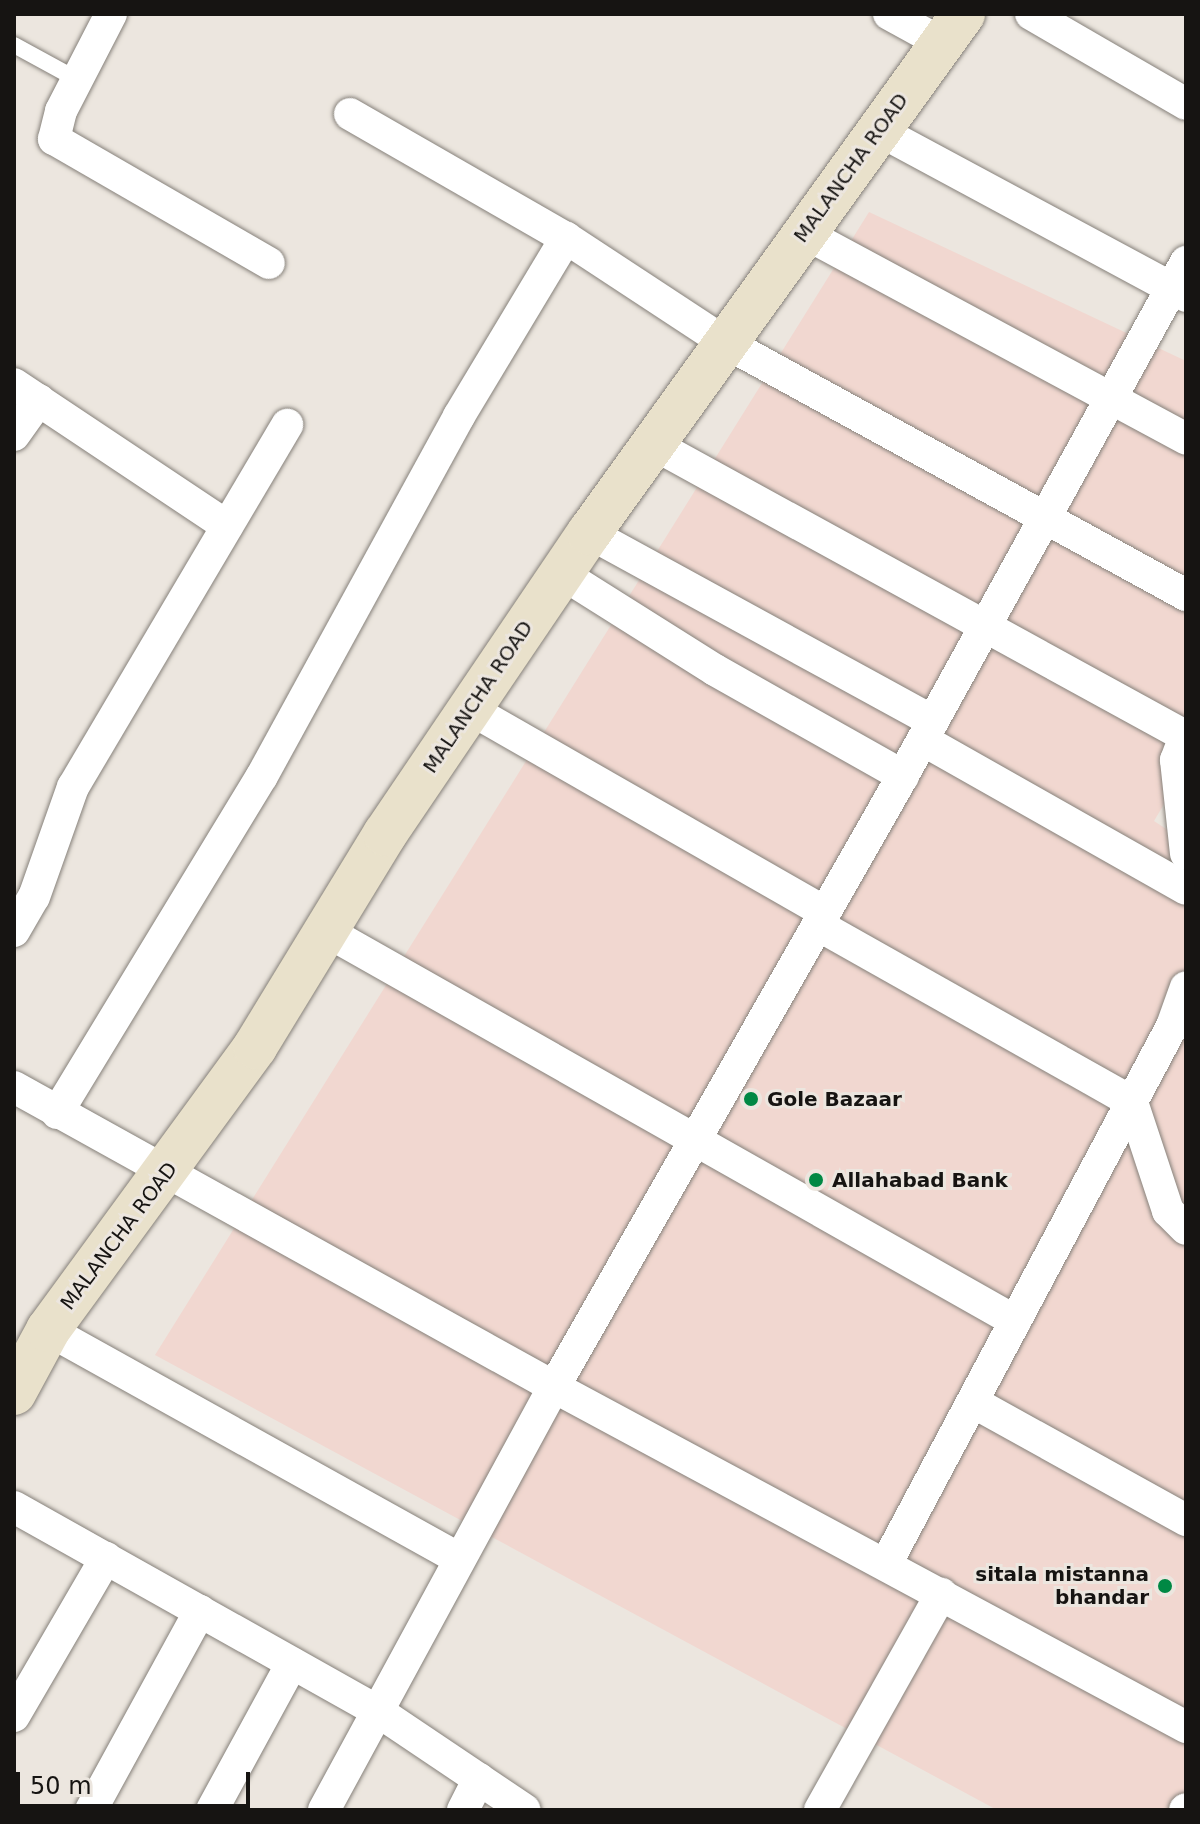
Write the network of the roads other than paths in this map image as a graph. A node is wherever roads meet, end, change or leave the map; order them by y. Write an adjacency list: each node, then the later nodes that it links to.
1 (111, 14): 6 (street)
2 (889, 14): 4 (street)
3 (1031, 14): 7 (street)
4 (952, 28): 9 (main road, MALANCHA ROAD)
5 (14, 45): 6 (lane)
6 (76, 79): 12 (street)
7 (1186, 104)
8 (350, 114): 11 (street)
9 (878, 130): 10 (main road, MALANCHA ROAD); 13 (street)
10 (804, 233): 14 (main road, MALANCHA ROAD); 16 (street)
11 (566, 238): 14 (street); 39 (street)
12 (269, 263)
13 (1181, 282): 16 (street)
14 (726, 343): 20 (main road, MALANCHA ROAD); 21 (street)
15 (26, 392): 18 (street); 22 (street)
16 (1112, 398): 19 (street); 21 (street)
17 (287, 425): 22 (street)
18 (14, 435)
19 (1186, 439)
20 (653, 444): 23 (main road, MALANCHA ROAD); 26 (street)
21 (1045, 517): 25 (street); 26 (street)
22 (227, 526): 34 (street)
23 (589, 533): 24 (main road, MALANCHA ROAD); 28 (street)
24 (561, 573): 27 (main road, MALANCHA ROAD); 30 (street)
25 (1186, 595)
26 (985, 627): 28 (street); 29 (street)
27 (470, 709): 33 (street); 35 (main road, MALANCHA ROAD)
28 (928, 731): 30 (street); 32 (street)
29 (1186, 735): 31 (street)
30 (903, 776): 33 (street)
31 (1186, 853)
32 (1186, 889)
33 (822, 918): 38 (street); 40 (street)
34 (14, 931)
35 (326, 931): 40 (street); 41 (main road, MALANCHA ROAD)
36 (1186, 987): 38 (street)
37 (14, 1087): 39 (street)
38 (1132, 1102): 42 (street); 43 (street)
39 (57, 1113): 41 (street)
40 (696, 1138): 43 (street); 45 (street)
41 (167, 1172): 44 (main road, MALANCHA ROAD); 45 (street)
42 (1186, 1229)
43 (1015, 1321): 47 (street)
44 (48, 1330): 46 (main road, MALANCHA ROAD); 51 (street)
45 (554, 1387): 51 (street); 52 (street)
46 (14, 1393)
47 (973, 1402): 49 (street); 52 (street)
48 (14, 1507): 50 (street)
49 (1186, 1520)
50 (106, 1558): 54 (street); 57 (street)
51 (459, 1559): 56 (street)
52 (886, 1564): 53 (street)
53 (941, 1594): 58 (street); 65 (street)
54 (200, 1611): 55 (street); 60 (street)
55 (292, 1663): 56 (street); 61 (street)
56 (376, 1710): 59 (street); 62 (street)
57 (14, 1716)
58 (1186, 1727)
59 (479, 1779): 63 (street); 64 (street)
60 (91, 1810)
61 (212, 1810)
62 (324, 1810)
63 (463, 1810)
64 (525, 1810)
65 (820, 1810)

